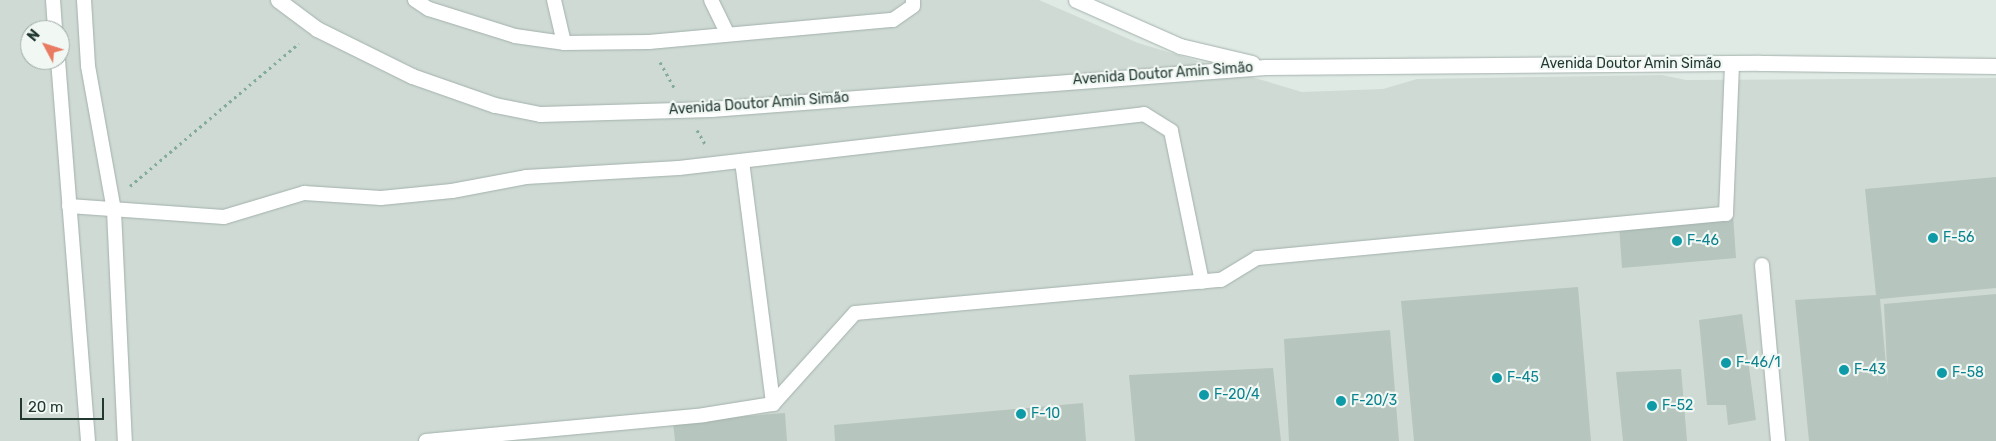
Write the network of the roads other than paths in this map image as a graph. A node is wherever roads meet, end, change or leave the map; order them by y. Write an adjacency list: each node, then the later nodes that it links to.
1 (53, 0): 9 (lane)
2 (84, 0): 18 (lane)
3 (278, 0): 14 (street, Avenida Doutor Amin Simão)
4 (415, 0): 11 (lane)
5 (554, 0): 11 (lane)
6 (711, 0): 10 (lane)
7 (913, 0): 10 (lane)
8 (1076, 0): 14 (street, Avenida Doutor Amin Simão)
9 (54, 20)
10 (727, 33): 11 (lane)
11 (564, 43)
12 (1732, 63): 13 (street, Avenida Doutor Amin Simão); 14 (street, Avenida Doutor Amin Simão); 20 (lane)
13 (1996, 66)
14 (1265, 67)
15 (59, 70): 17 (lane)
16 (742, 161): 18 (lane); 20 (lane); 21 (lane)
17 (69, 206): 18 (lane); 22 (lane)
18 (113, 207): 23 (lane)
19 (1762, 265): 25 (lane)
20 (1202, 282): 21 (lane)
21 (773, 404): 24 (lane)
22 (88, 441)
23 (125, 441)
24 (426, 441)
25 (1778, 441)

